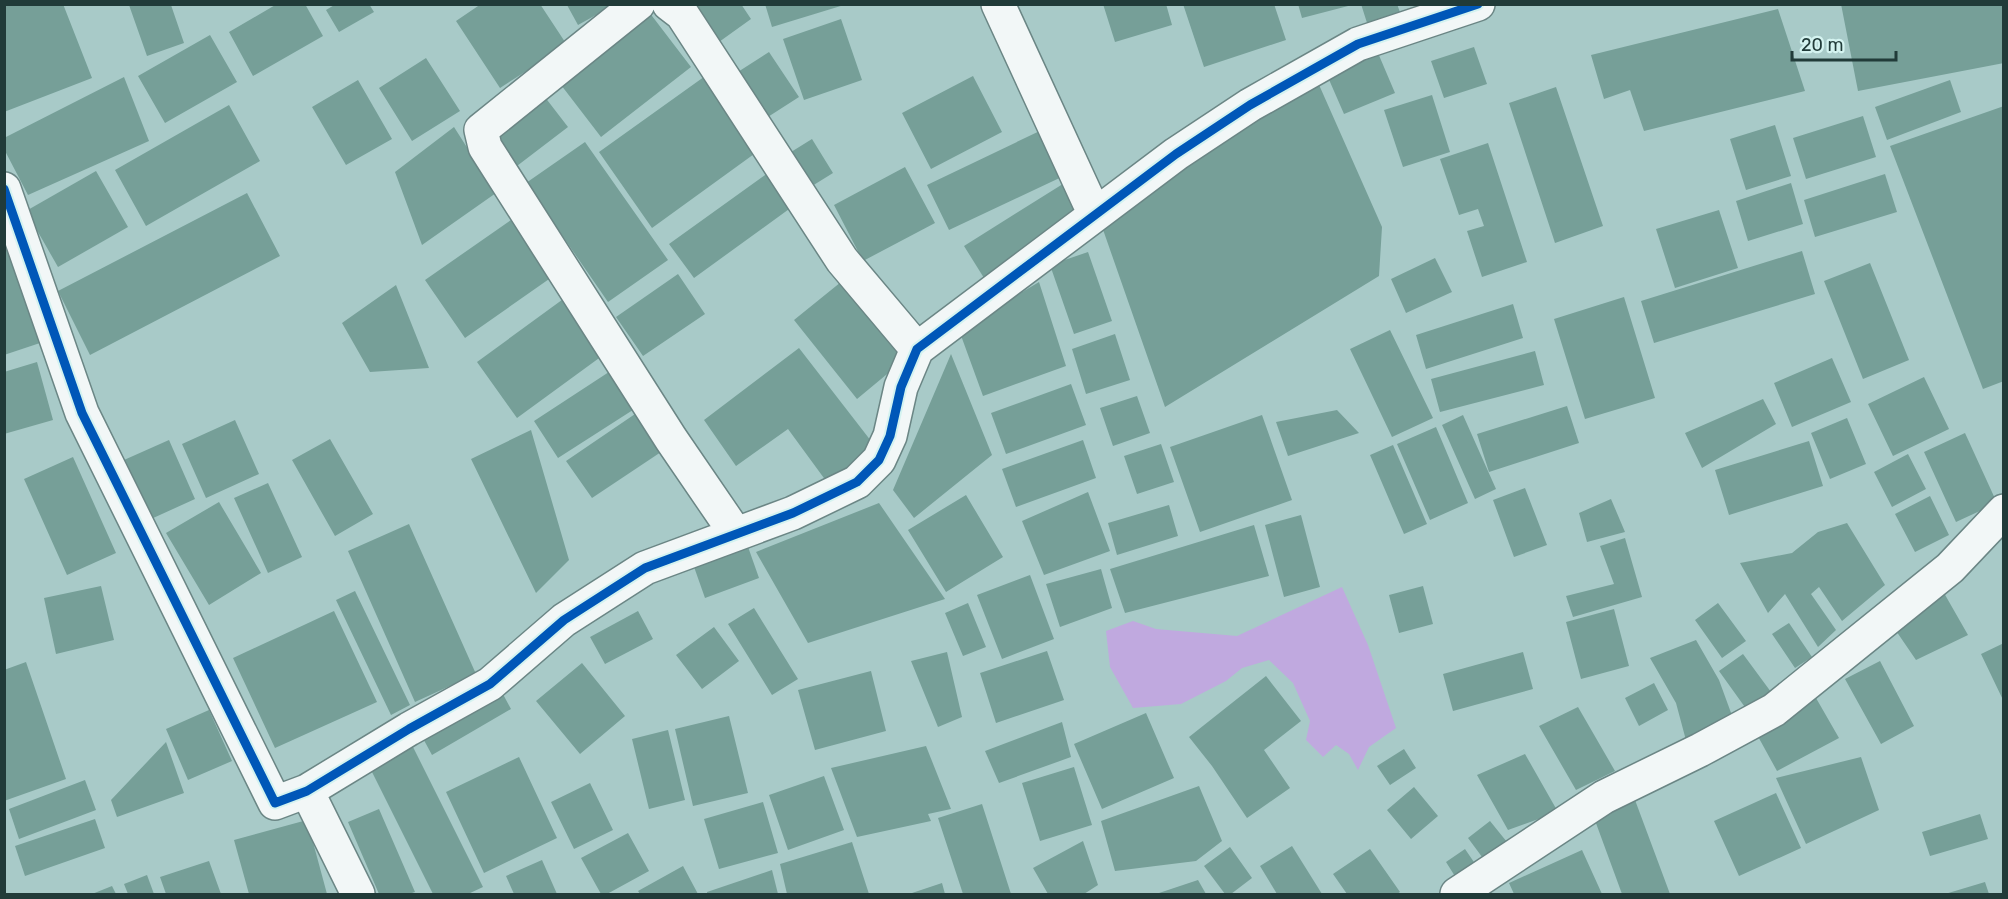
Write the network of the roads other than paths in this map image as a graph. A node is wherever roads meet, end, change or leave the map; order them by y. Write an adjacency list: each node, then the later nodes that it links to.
1 (638, 4): 9 (street)
2 (669, 4): 7 (street)
3 (998, 4): 6 (street)
4 (1478, 4): 6 (street)
5 (4, 189): 10 (street)
6 (1095, 215): 7 (street)
7 (917, 349): 9 (street)
8 (2004, 511): 12 (street)
9 (736, 534): 10 (street)
10 (307, 791): 11 (street)
11 (358, 894)
12 (1457, 894)

